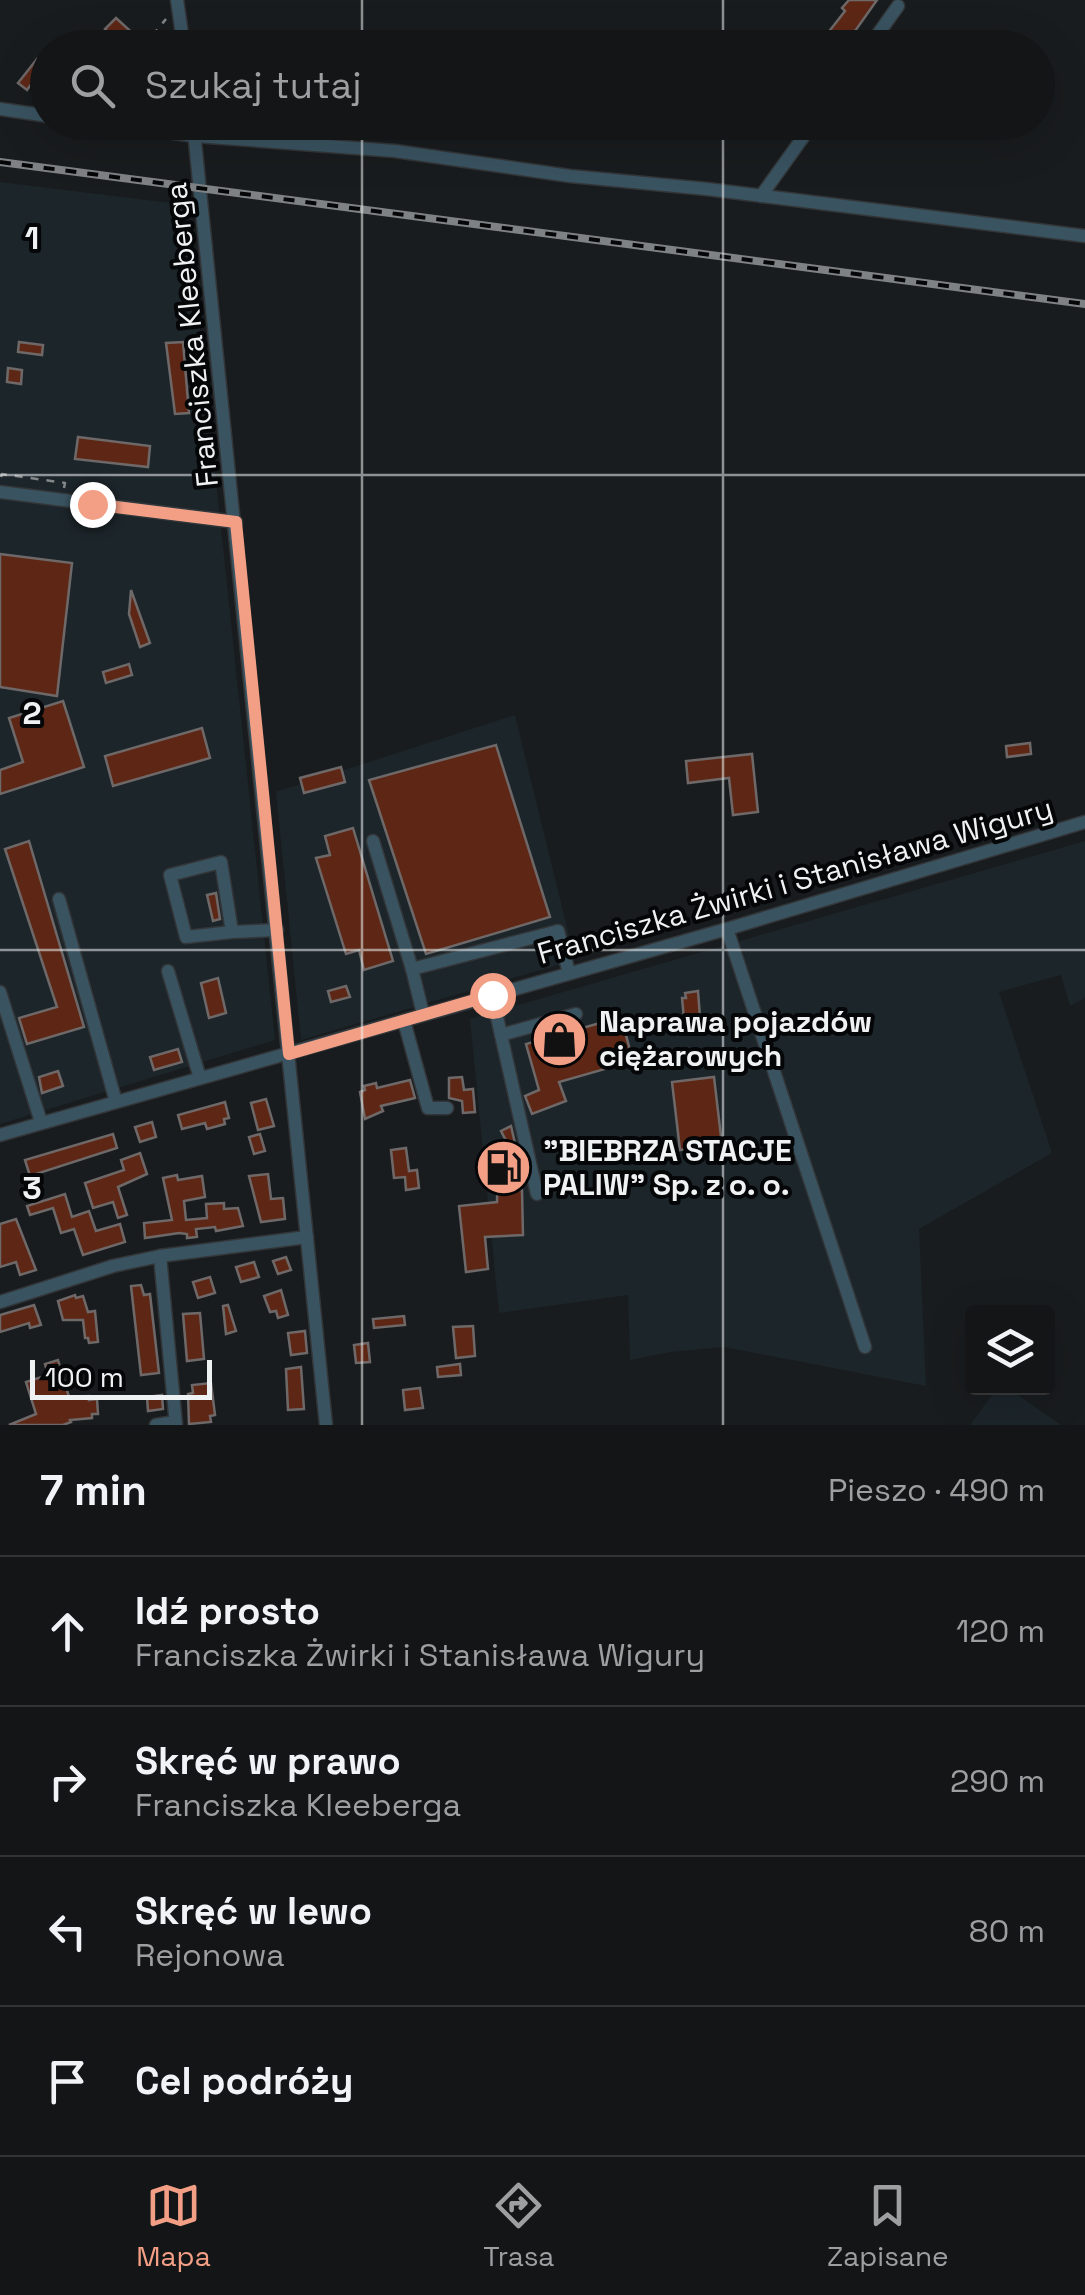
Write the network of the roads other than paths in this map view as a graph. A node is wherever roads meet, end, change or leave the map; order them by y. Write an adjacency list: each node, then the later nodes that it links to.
1 (178, 5): 3 (street)
2 (898, 6): 4 (street)
3 (181, 30)
4 (881, 30)
5 (0, 109): 6 (street)
6 (30, 113)
7 (195, 140): 13 (street, Franciszka Kleeberga)
8 (294, 140): 10 (street)
9 (801, 140): 10 (street)
10 (761, 196): 11 (street)
11 (1085, 236)
12 (0, 492): 13 (street)
13 (236, 522): 18 (street, Franciszka Kleeberga)
14 (1085, 822): 17 (street, Franciszka Żwirki i Stanisława Wigury)
15 (373, 841): 20 (street)
16 (59, 899): 31 (street)
17 (726, 929): 22 (street, Franciszka Żwirki i Stanisława Wigury); 39 (street)
18 (277, 930): 19 (street); 29 (street, Franciszka Kleeberga)
19 (232, 932): 19 (street)
20 (412, 969): 22 (street); 25 (street)
21 (168, 971): 30 (street)
22 (569, 974): 24 (street, Franciszka Żwirki i Stanisława Wigury)
23 (0, 992): 33 (street)
24 (492, 995): 25 (street, Franciszka Żwirki i Stanisława Wigury); 28 (street)
25 (424, 1014): 27 (street, Franciszka Żwirki i Stanisława Wigury)
26 (576, 1014): 28 (street)
27 (404, 1021): 29 (street, Franciszka Żwirki i Stanisława Wigury); 32 (street)
28 (501, 1035): 35 (street)
29 (289, 1054): 30 (street, Franciszka Żwirki i Stanisława Wigury); 36 (street, Franciszka Kleeberga)
30 (200, 1078): 31 (street, Franciszka Żwirki i Stanisława Wigury)
31 (116, 1102): 33 (street, Franciszka Żwirki i Stanisława Wigury)
32 (447, 1108)
33 (42, 1122): 34 (street, Franciszka Żwirki i Stanisława Wigury)
34 (0, 1135)
35 (537, 1194)
36 (306, 1237): 37 (street); 42 (street, Franciszka Kleeberga)
37 (160, 1256): 38 (street); 40 (street)
38 (0, 1302)
39 (864, 1346)
40 (175, 1423): 41 (street)
41 (156, 1425)
42 (326, 1425)

